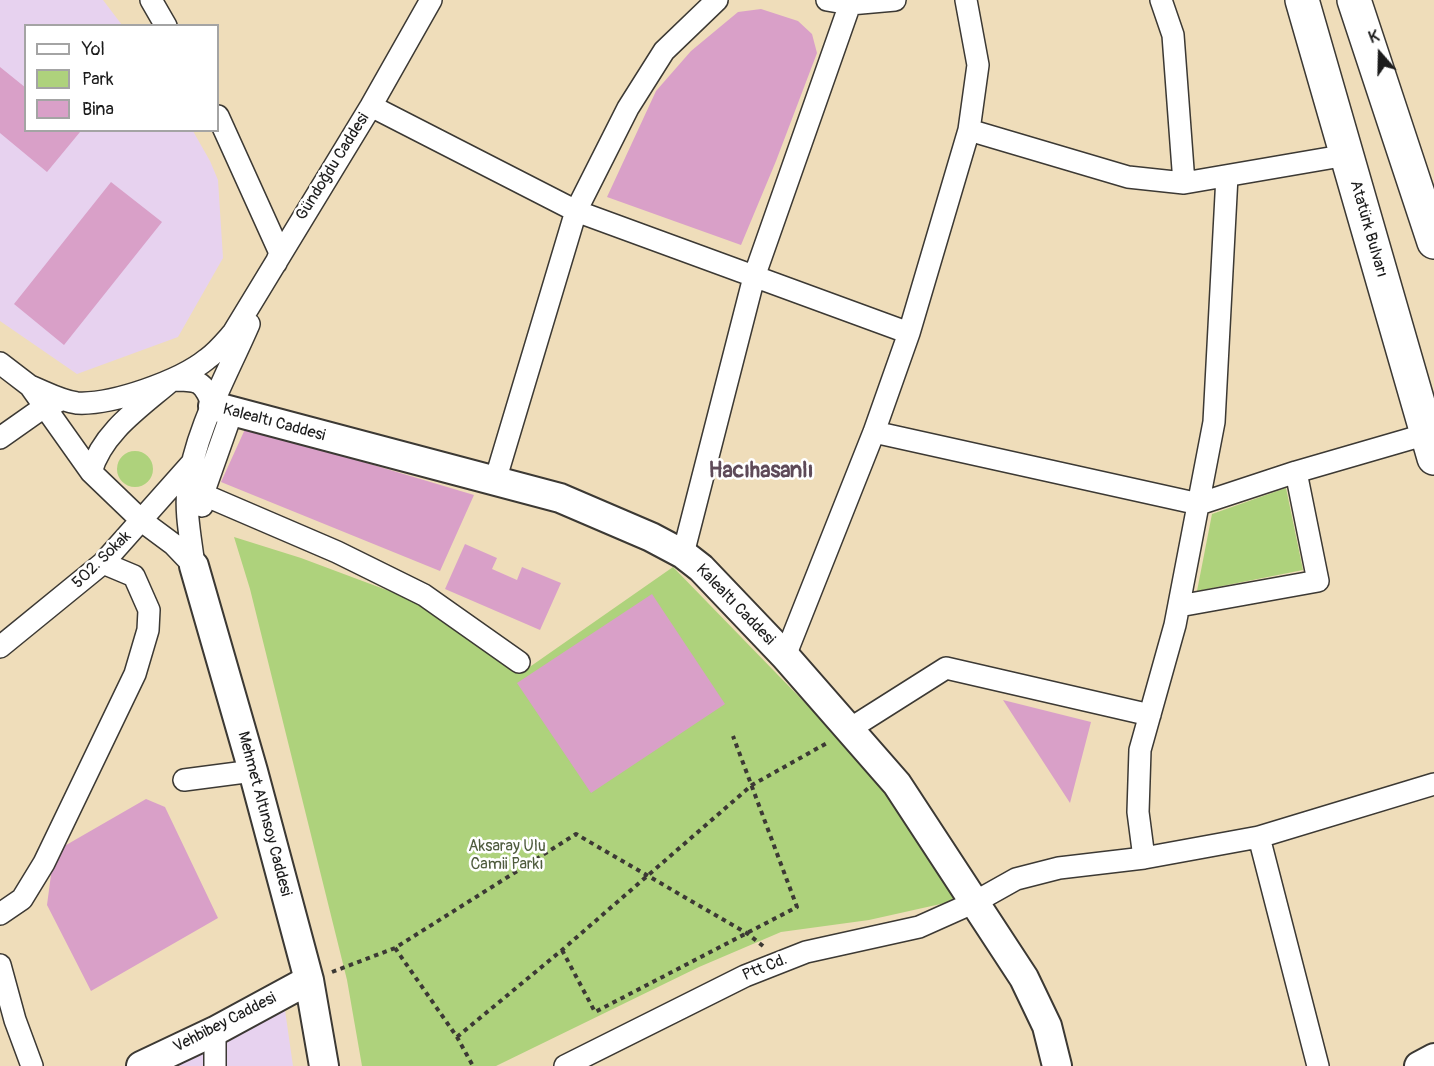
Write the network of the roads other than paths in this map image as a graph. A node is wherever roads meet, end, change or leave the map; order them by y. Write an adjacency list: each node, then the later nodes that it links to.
1 (431, 0): 10 (street, Gündoğdu Caddesi)
2 (717, 0): 16 (street)
3 (827, 0): 9 (street)
4 (895, 0): 9 (street)
5 (966, 0): 12 (street)
6 (1161, 0): 15 (street)
7 (1302, 0): 13 (main road, Atatürk Bulvarı)
8 (1354, 0): 17 (main road)
9 (850, 4): 19 (street)
10 (370, 106): 16 (street); 18 (street, Gündoğdu Caddesi)
11 (219, 118): 18 (street)
12 (969, 130): 15 (street); 20 (street)
13 (1347, 155): 14 (street); 28 (main road, Atatürk Bulvarı)
14 (1227, 176): 15 (street); 34 (street)
15 (1184, 183)
16 (576, 211): 19 (street); 32 (street)
17 (1434, 242)
18 (280, 253): 23 (street, Gündoğdu Caddesi); 25 (street)
19 (754, 277): 20 (street); 36 (street)
20 (909, 333): 26 (street)
21 (0, 363): 24 (street)
22 (0, 378): 24 (street)
23 (172, 380): 24 (street); 25 (street); 30 (street)
24 (53, 403): 27 (street); 30 (street)
25 (222, 409): 29 (street); 32 (street, Kalealtı Caddesi); 33 (street)
26 (874, 432): 34 (street); 41 (street)
27 (0, 438)
28 (1430, 446): 31 (street)
29 (193, 462): 33 (street); 35 (street, 502. Sokak)
30 (91, 472): 35 (street)
31 (1296, 472): 34 (street); 39 (street)
32 (495, 481): 36 (street, Kalealtı Caddesi)
33 (196, 491): 38 (street); 42 (street)
34 (1199, 504): 39 (street)
35 (142, 521): 37 (street, 502. Sokak); 38 (street)
36 (683, 554): 41 (street, Kalealtı Caddesi)
37 (103, 563): 40 (street, 502. Sokak); 51 (street)
38 (194, 566): 45 (street, Mehmet Altınsoy Caddesi)
39 (1179, 606): 43 (street)
40 (0, 648)
41 (785, 656): 44 (street, Kalealtı Caddesi)
42 (519, 662)
43 (1150, 715): 44 (street); 49 (street)
44 (848, 730): 50 (street, Kalealtı Caddesi)
45 (253, 771): 46 (street); 53 (street, Mehmet Altınsoy Caddesi)
46 (184, 780)
47 (1434, 784): 48 (street, Ptt Cd.)
48 (1259, 837): 49 (street, Ptt Cd.); 63 (street)
49 (1144, 858): 50 (street, Ptt Cd.)
50 (975, 902): 61 (street, Ptt Cd.); 62 (street, Kalealtı Caddesi)
51 (0, 914)
52 (0, 965): 57 (street)
53 (309, 980): 54 (street, Vehbibey Caddesi); 60 (street, Mehmet Altınsoy Caddesi)
54 (215, 1031): 56 (street, Vehbibey Caddesi); 59 (street)
55 (1434, 1058): 64 (street)
56 (167, 1059): 58 (street, Vehbibey Caddesi)
57 (32, 1066)
58 (141, 1066)
59 (215, 1066)
60 (324, 1066)
61 (566, 1066)
62 (1057, 1066)
63 (1318, 1066)
64 (1419, 1066)

